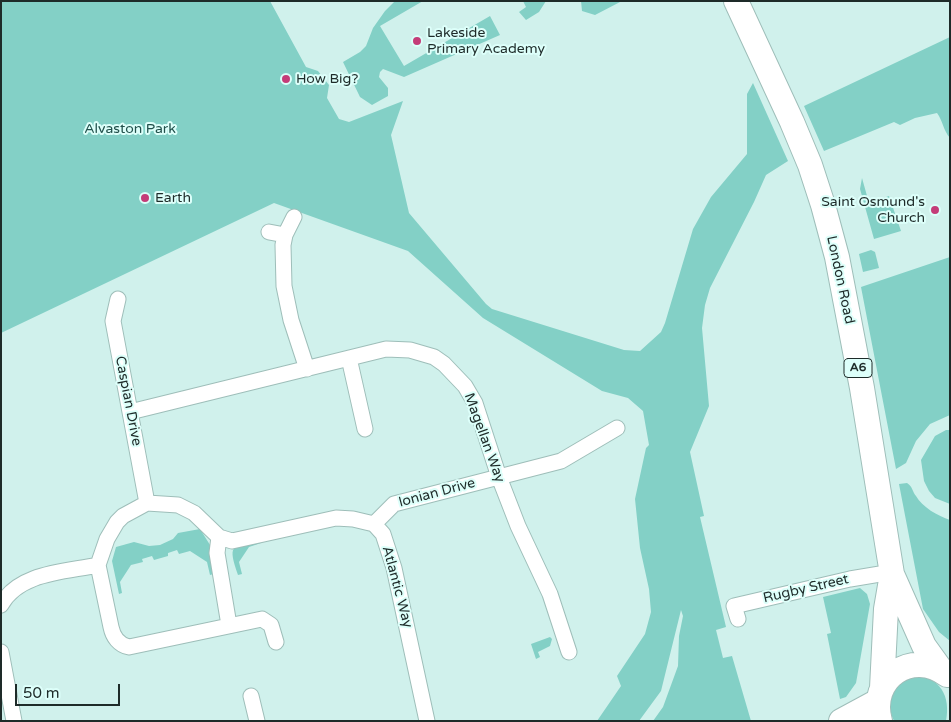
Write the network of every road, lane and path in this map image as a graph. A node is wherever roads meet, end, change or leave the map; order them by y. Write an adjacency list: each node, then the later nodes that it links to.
1 (736, 1): 16 (main road, London Road / A6)
2 (294, 217): 4 (street)
3 (269, 232): 4 (street)
4 (285, 235): 7 (street)
5 (118, 299): 8 (street, Caspian Drive)
6 (348, 358): 7 (street, Magellan Way); 10 (street); 11 (street, Magellan Way)
7 (307, 368): 8 (street, Magellan Way)
8 (130, 412): 12 (street, Caspian Drive)
9 (617, 428): 11 (street, Ionian Drive)
10 (365, 429)
11 (499, 477): 13 (street, Ionian Drive); 23 (street, Magellan Way)
12 (147, 503): 14 (street); 15 (street)
13 (374, 524): 14 (street); 29 (street, Atlantic Way)
14 (219, 537): 20 (street)
15 (98, 565): 17 (street); 20 (street)
16 (892, 573): 19 (street, Rugby Street); 24 (main road, London Road / A6); 26 (main road, London Road / A6)
17 (8, 586): 18 (street)
18 (1, 605)
19 (738, 619)
20 (229, 625): 21 (street)
21 (276, 642)
22 (1, 652): 27 (street)
23 (569, 652)
24 (946, 674): 26 (main road)
25 (251, 696): 28 (street)
26 (880, 703): 30 (main road)
27 (14, 721)
28 (257, 721)
29 (428, 721)
30 (841, 721)

